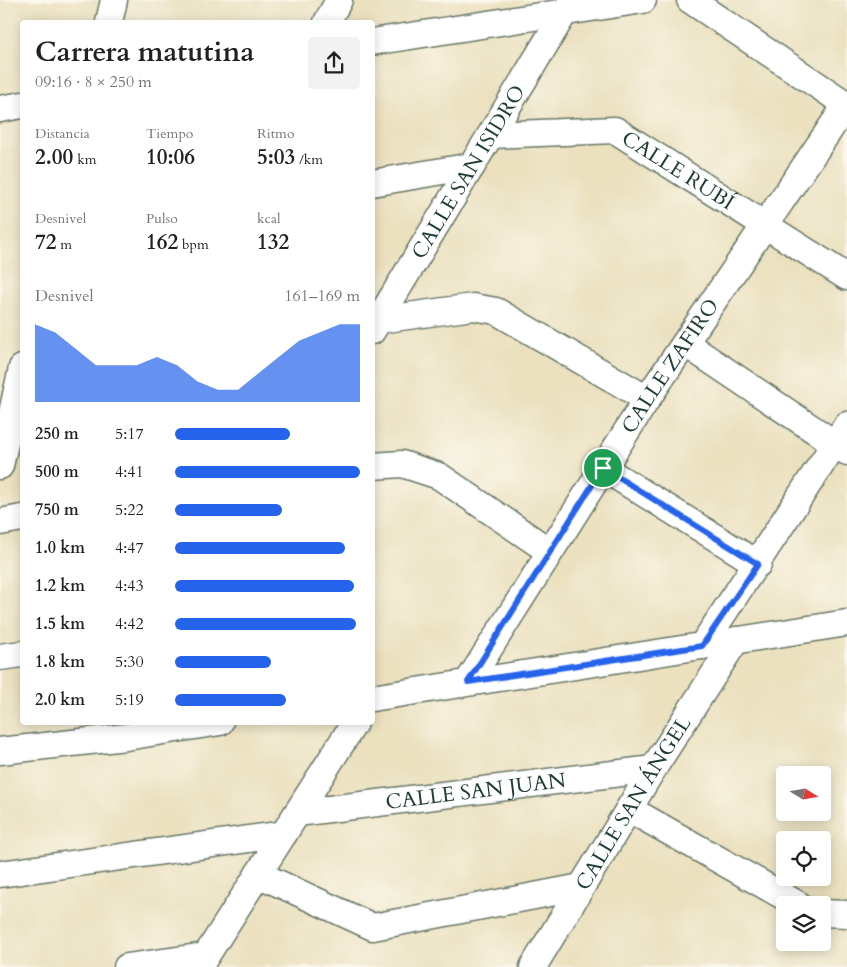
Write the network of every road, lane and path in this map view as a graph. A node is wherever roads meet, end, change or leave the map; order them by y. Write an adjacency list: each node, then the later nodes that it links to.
1 (114, 0): 6 (street)
2 (339, 0): 7 (street)
3 (643, 0): 5 (street)
4 (690, 0): 9 (street)
5 (568, 7): 8 (street); 12 (street, CALLE SAN ISIDRO)
6 (109, 20)
7 (328, 20)
8 (375, 41)
9 (847, 104): 15 (street, CALLE ZAFIRO)
10 (20, 105): 11 (street)
11 (0, 109)
12 (491, 135): 13 (street, CALLE SAN ISIDRO); 15 (street, CALLE RUBÍ)
13 (472, 166): 14 (street); 17 (street, CALLE SAN ISIDRO)
14 (375, 182)
15 (764, 226): 16 (street, CALLE RUBÍ); 18 (street, CALLE ZAFIRO)
16 (847, 277)
17 (375, 324): 20 (street)
18 (686, 344): 20 (street, CALLE ZAFIRO); 21 (street)
19 (20, 381): 22 (street)
20 (647, 399): 24 (street, CALLE ZAFIRO)
21 (843, 440): 28 (street)
22 (0, 466)
23 (375, 466): 27 (street)
24 (603, 468): 27 (street, CALLE ZAFIRO); 28 (street)
25 (20, 518): 26 (street)
26 (0, 522)
27 (549, 551): 34 (street, CALLE ZAFIRO)
28 (758, 564): 31 (street)
29 (847, 623): 30 (street)
30 (736, 640): 31 (street); 40 (street, CALLE SAN ÁNGEL)
31 (702, 646): 34 (street)
32 (20, 654): 33 (street)
33 (0, 657)
34 (468, 682): 35 (street)
35 (375, 698)
36 (187, 725): 38 (street)
37 (353, 725): 42 (street)
38 (131, 730): 39 (street)
39 (0, 751)
40 (653, 769): 41 (street, CALLE SAN ÁNGEL); 42 (street, CALLE SAN JUAN)
41 (629, 809): 46 (street, CALLE SAN ÁNGEL); 47 (street)
42 (297, 812): 43 (street)
43 (284, 834): 44 (street); 45 (street)
44 (0, 874)
45 (258, 874): 46 (street); 50 (street)
46 (581, 887): 52 (street, CALLE SAN ÁNGEL)
47 (783, 896)
48 (831, 913): 49 (street)
49 (847, 914)
50 (202, 962): 51 (street)
51 (127, 967)
52 (533, 967)

